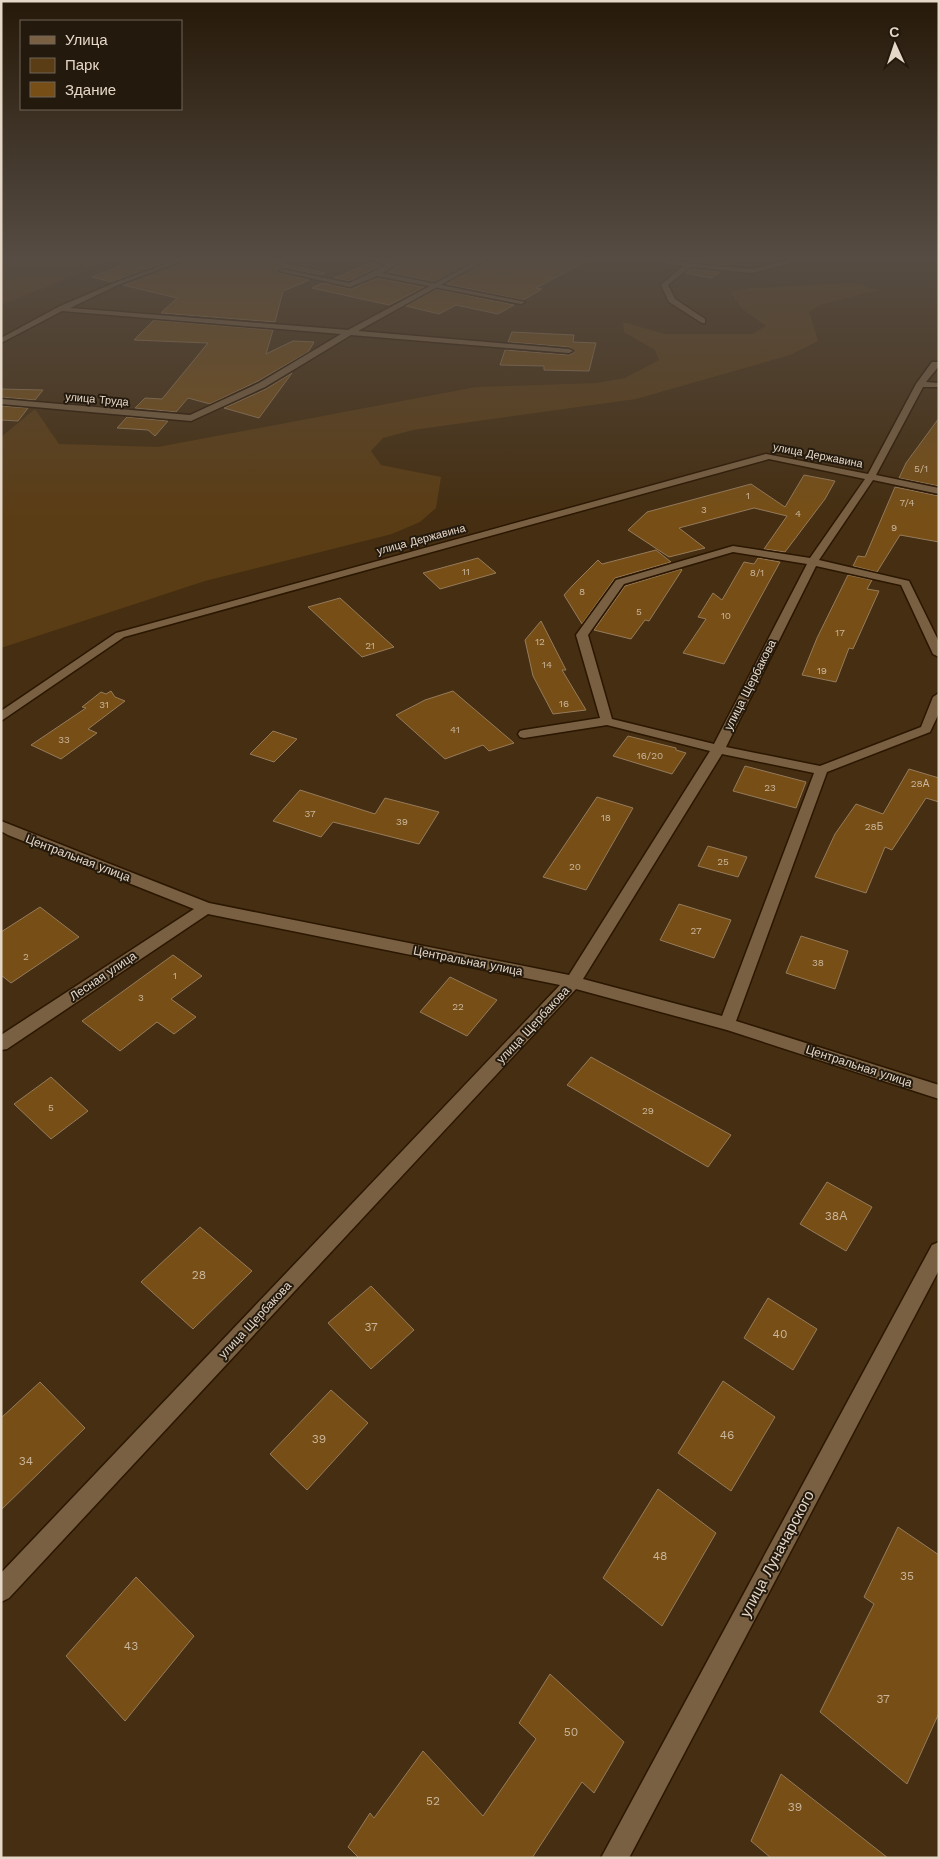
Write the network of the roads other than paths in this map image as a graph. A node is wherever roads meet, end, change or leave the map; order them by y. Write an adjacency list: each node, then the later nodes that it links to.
1 (331, 344): 7 (street, улица Труда)
2 (480, 344): 3 (street)
3 (569, 351)
4 (937, 364): 5 (street, улица Щербакова)
5 (920, 384): 6 (street); 8 (street, улица Щербакова)
6 (939, 385)
7 (1, 401)
8 (870, 478): 9 (street, улица Державина); 10 (street, улица Щербакова); 13 (street, улица Державина)
9 (939, 491)
10 (813, 562): 11 (street); 14 (street); 18 (street, улица Щербакова)
11 (939, 654)
12 (939, 697): 15 (street)
13 (1, 718)
14 (607, 721): 17 (street); 18 (street)
15 (926, 730): 16 (street); 19 (street)
16 (939, 732)
17 (524, 734)
18 (718, 749): 19 (street); 22 (street, улица Щербакова)
19 (821, 770): 23 (street)
20 (1, 825): 21 (street, Центральная улица)
21 (206, 908): 22 (street, Центральная улица); 24 (street, Лесная улица)
22 (573, 982): 23 (street, Центральная улица); 27 (street, улица Щербакова)
23 (727, 1024): 25 (street, Центральная улица)
24 (1, 1044)
25 (939, 1092)
26 (939, 1251): 28 (street, улица Луначарского)
27 (1, 1590)
28 (614, 1858)

